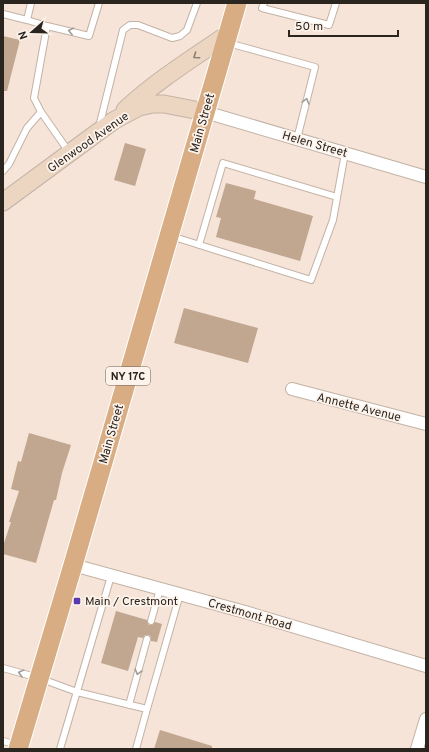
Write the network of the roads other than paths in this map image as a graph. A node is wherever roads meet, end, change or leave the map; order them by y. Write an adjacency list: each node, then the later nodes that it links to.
1 (32, 3): 8 (lane)
2 (99, 3): 9 (lane, one-way to 9)
3 (197, 3): 14 (lane)
4 (237, 3): 10 (main road, Main Street / NY 17C)
5 (264, 3): 6 (lane)
6 (336, 3)
7 (3, 14): 8 (lane)
8 (27, 20): 9 (lane)
9 (47, 26): 11 (lane)
10 (227, 38): 12 (main road, Main Street / NY 17C); 13 (street, one-way to 13); 15 (lane, one-way to 10)
11 (41, 112): 16 (lane); 18 (lane)
12 (205, 112): 13 (street, Glenwood Avenue); 15 (street, Helen Street); 22 (main road, Main Street / NY 17C)
13 (113, 121): 14 (street, Glenwood Avenue)
14 (98, 132): 16 (street, Glenwood Avenue)
15 (297, 139): 17 (street, Helen Street)
16 (69, 153): 21 (street, Glenwood Avenue)
17 (345, 153): 19 (street, Helen Street); 20 (lane)
18 (3, 171)
19 (426, 177)
20 (337, 197): 23 (lane); 23 (lane)
21 (3, 202)
22 (168, 235): 23 (lane); 26 (main road, Main Street / NY 17C)
23 (199, 245)
24 (292, 389): 25 (street, Annette Avenue)
25 (426, 424)
26 (73, 565): 27 (street, Crestmont Road); 34 (main road, Main Street / NY 17C)
27 (110, 576): 28 (street, Crestmont Road); 35 (lane)
28 (160, 589): 29 (street, Crestmont Road); 30 (lane)
29 (180, 594): 32 (street, Crestmont Road); 37 (lane)
30 (151, 621)
31 (147, 639): 36 (lane, one-way to 36)
32 (426, 666)
33 (3, 668): 34 (lane, one-way to 33)
34 (39, 678): 35 (lane); 39 (main road, Main Street / NY 17C)
35 (77, 692): 36 (lane); 40 (lane)
36 (129, 705): 37 (lane)
37 (147, 710): 41 (lane)
38 (426, 719): 42 (street)
39 (13, 745)
40 (60, 749)
41 (136, 749)
42 (417, 749)

